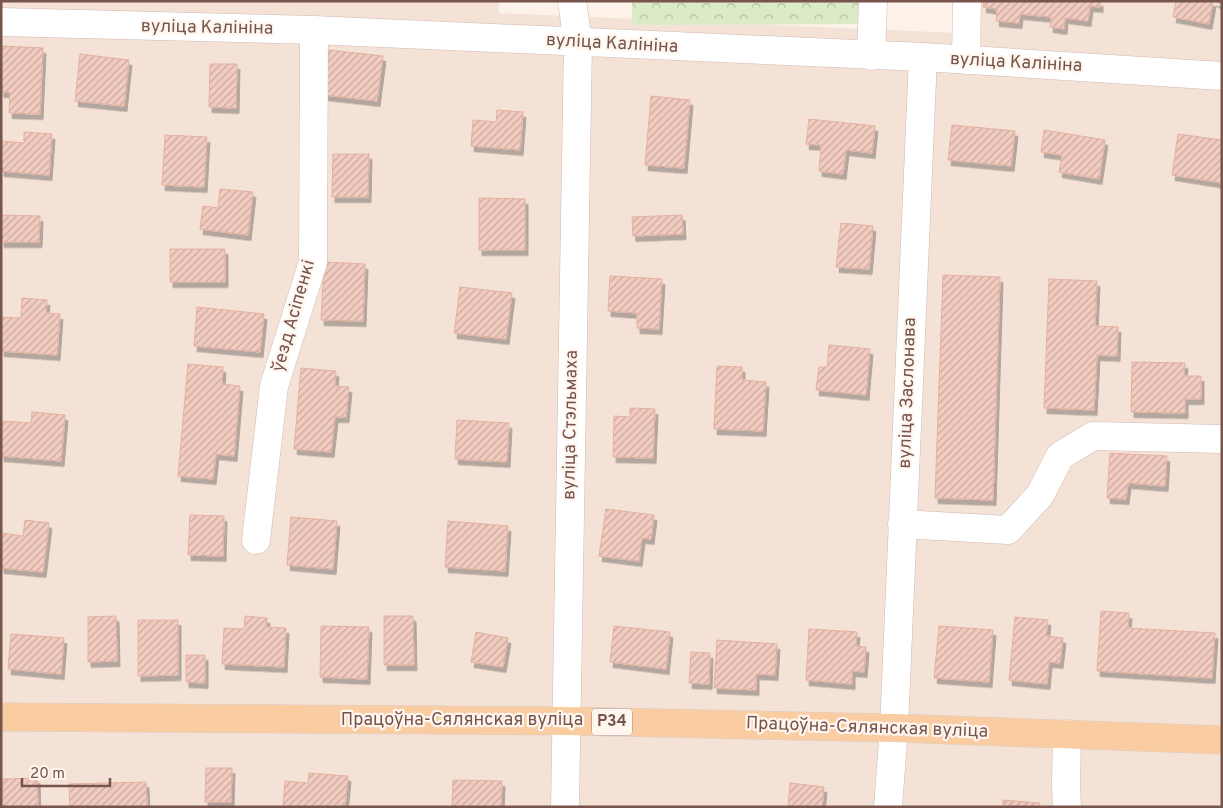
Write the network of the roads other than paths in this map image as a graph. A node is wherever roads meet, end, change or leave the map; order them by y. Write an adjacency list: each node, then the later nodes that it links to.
1 (572, 1): 6 (street, вуліца Стэльмаха)
2 (873, 1): 7 (street)
3 (967, 1): 9 (street)
4 (1, 22): 5 (street, вуліца Калініна)
5 (314, 30): 6 (street, вуліца Калініна); 13 (street, ўезд Асіпенкі)
6 (578, 43): 7 (street, вуліца Калініна); 15 (street, вуліца Стэльмаха)
7 (871, 56): 8 (street, вуліца Калініна)
8 (922, 57): 9 (street, вуліца Калініна); 12 (street, вуліца Заслонава)
9 (966, 60): 10 (street, вуліца Калініна)
10 (1222, 76)
11 (1222, 439): 12 (street)
12 (902, 524): 16 (street, вуліца Заслонава)
13 (256, 540)
14 (1, 717): 15 (main road, Працоўна-Сялянская вуліца / Р34)
15 (566, 721): 16 (main road, Працоўна-Сялянская вуліца / Р34); 19 (street, вуліца Стэльмаха)
16 (894, 728): 17 (main road, Працоўна-Сялянская вуліца / Р34); 20 (street, вуліца Заслонава)
17 (1067, 734): 18 (main road, Працоўна-Сялянская вуліца / Р34); 21 (street)
18 (1222, 740)
19 (565, 807)
20 (888, 807)
21 (1068, 807)

